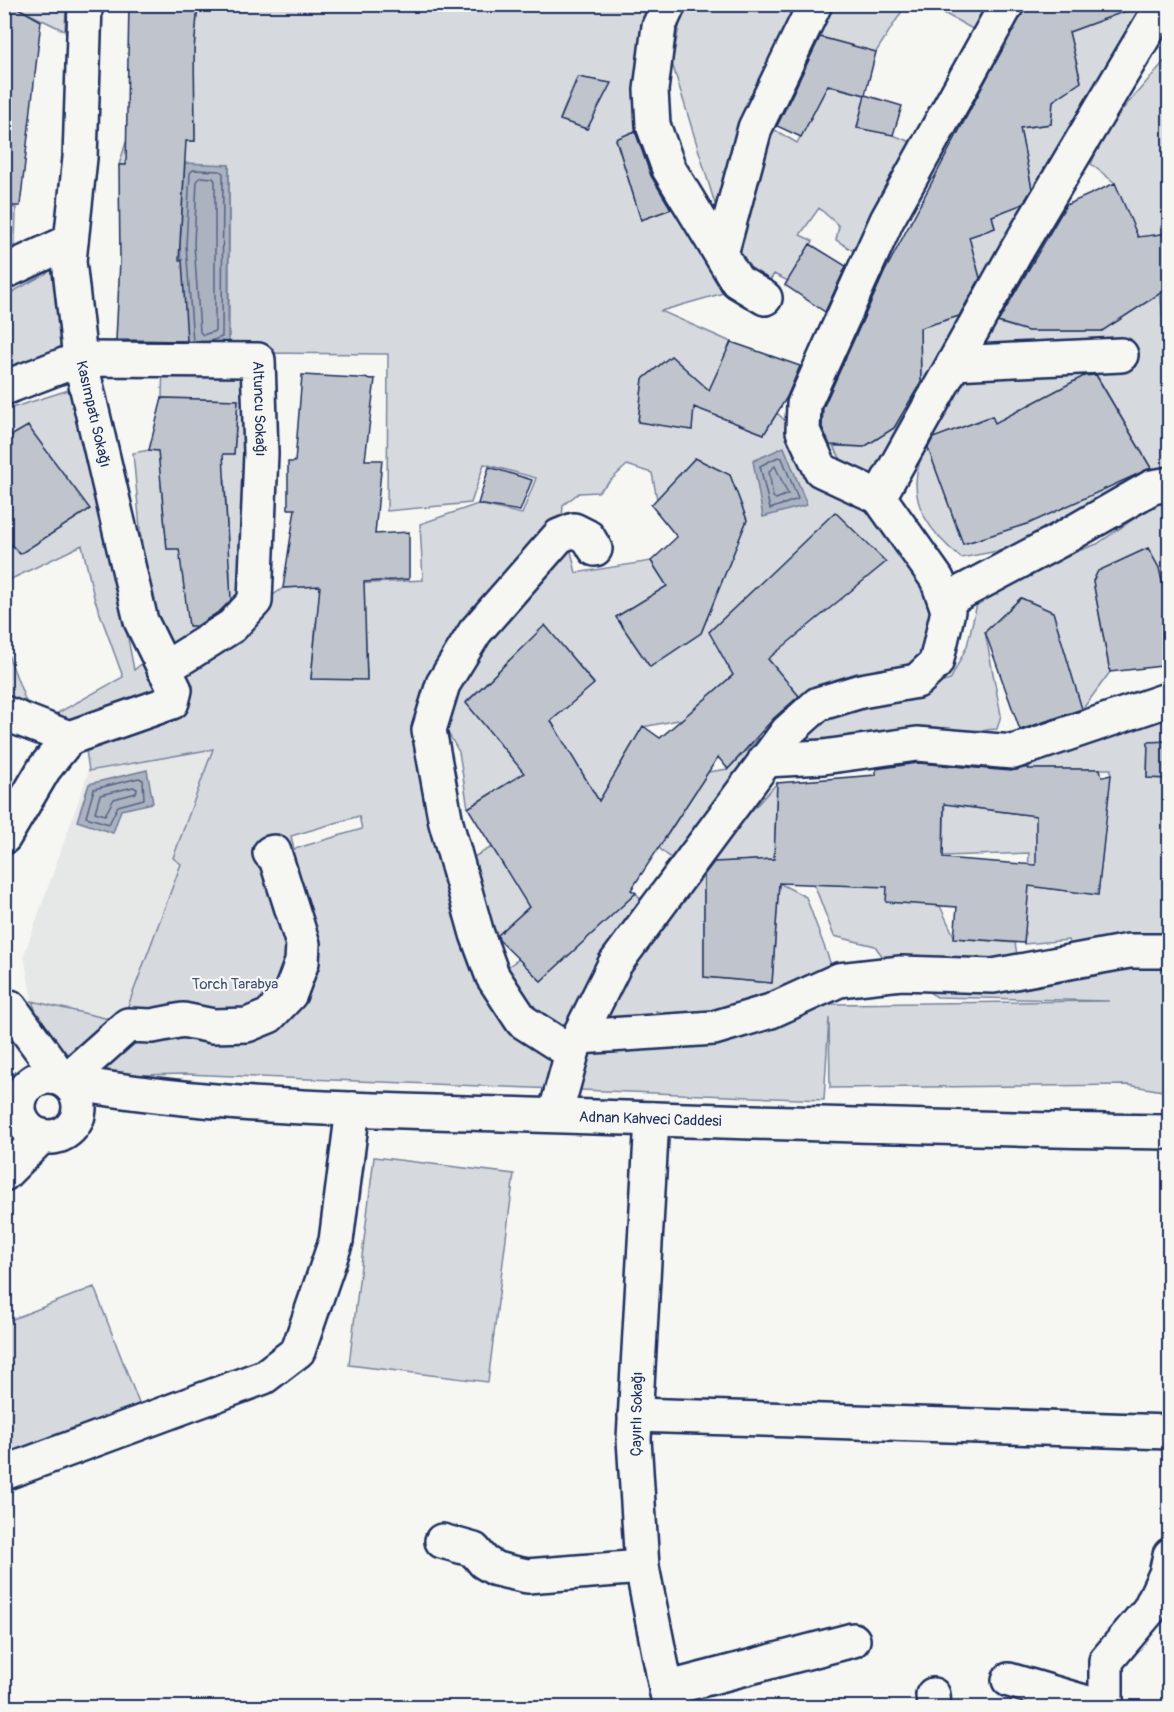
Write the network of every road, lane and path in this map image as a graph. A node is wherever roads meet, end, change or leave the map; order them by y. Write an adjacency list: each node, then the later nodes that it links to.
1 (85, 4): 6 (street, Kasımpatı Sokağı)
2 (669, 4): 7 (street)
3 (815, 4): 7 (street)
4 (1007, 4): 15 (street)
5 (1163, 4): 12 (street)
6 (71, 242): 8 (street); 11 (street, Kasımpatı Sokağı)
7 (721, 254): 9 (street)
8 (4, 272)
9 (765, 298)
10 (1121, 355): 12 (street)
11 (80, 359): 13 (street, Altuncu Sokağı); 18 (street, Kasımpatı Sokağı); 18 (street, Altuncu Sokağı)
12 (954, 363): 15 (street)
13 (4, 388)
14 (1170, 484): 17 (street)
15 (879, 497): 17 (street)
16 (595, 549): 27 (street)
17 (945, 601): 22 (street)
18 (164, 669): 21 (street, Kasımpatı Sokağı)
19 (1170, 699): 22 (street)
20 (4, 713): 21 (street)
21 (69, 738): 23 (street)
22 (765, 760): 27 (street)
23 (4, 837)
24 (270, 853): 28 (street)
25 (1170, 951): 27 (street)
26 (7, 1002): 28 (street); 29 (street)
27 (575, 1045): 33 (street)
28 (65, 1081): 29 (street); 30 (street, Adnan Kahveci Caddesi); 32 (street)
29 (23, 1090): 35 (street)
30 (132, 1094): 31 (street, Adnan Kahveci Caddesi); 32 (street)
31 (353, 1108): 33 (street, Adnan Kahveci Caddesi); 40 (street)
32 (79, 1112): 35 (street)
33 (555, 1115): 34 (street, Adnan Kahveci Caddesi)
34 (652, 1119): 36 (street, Adnan Kahveci Caddesi); 38 (street, Çayırlı Sokağı)
35 (33, 1129): 37 (street)
36 (1170, 1132)
37 (8, 1170)
38 (635, 1415): 39 (street); 43 (street, Çayırlı Sokağı)
39 (1170, 1432)
40 (4, 1473)
41 (442, 1540): 43 (street)
42 (1170, 1555): 47 (street)
43 (642, 1567): 46 (street, Çayırlı Sokağı)
44 (853, 1640): 46 (street)
45 (1009, 1680): 47 (street)
46 (668, 1698)
47 (1106, 1707)

